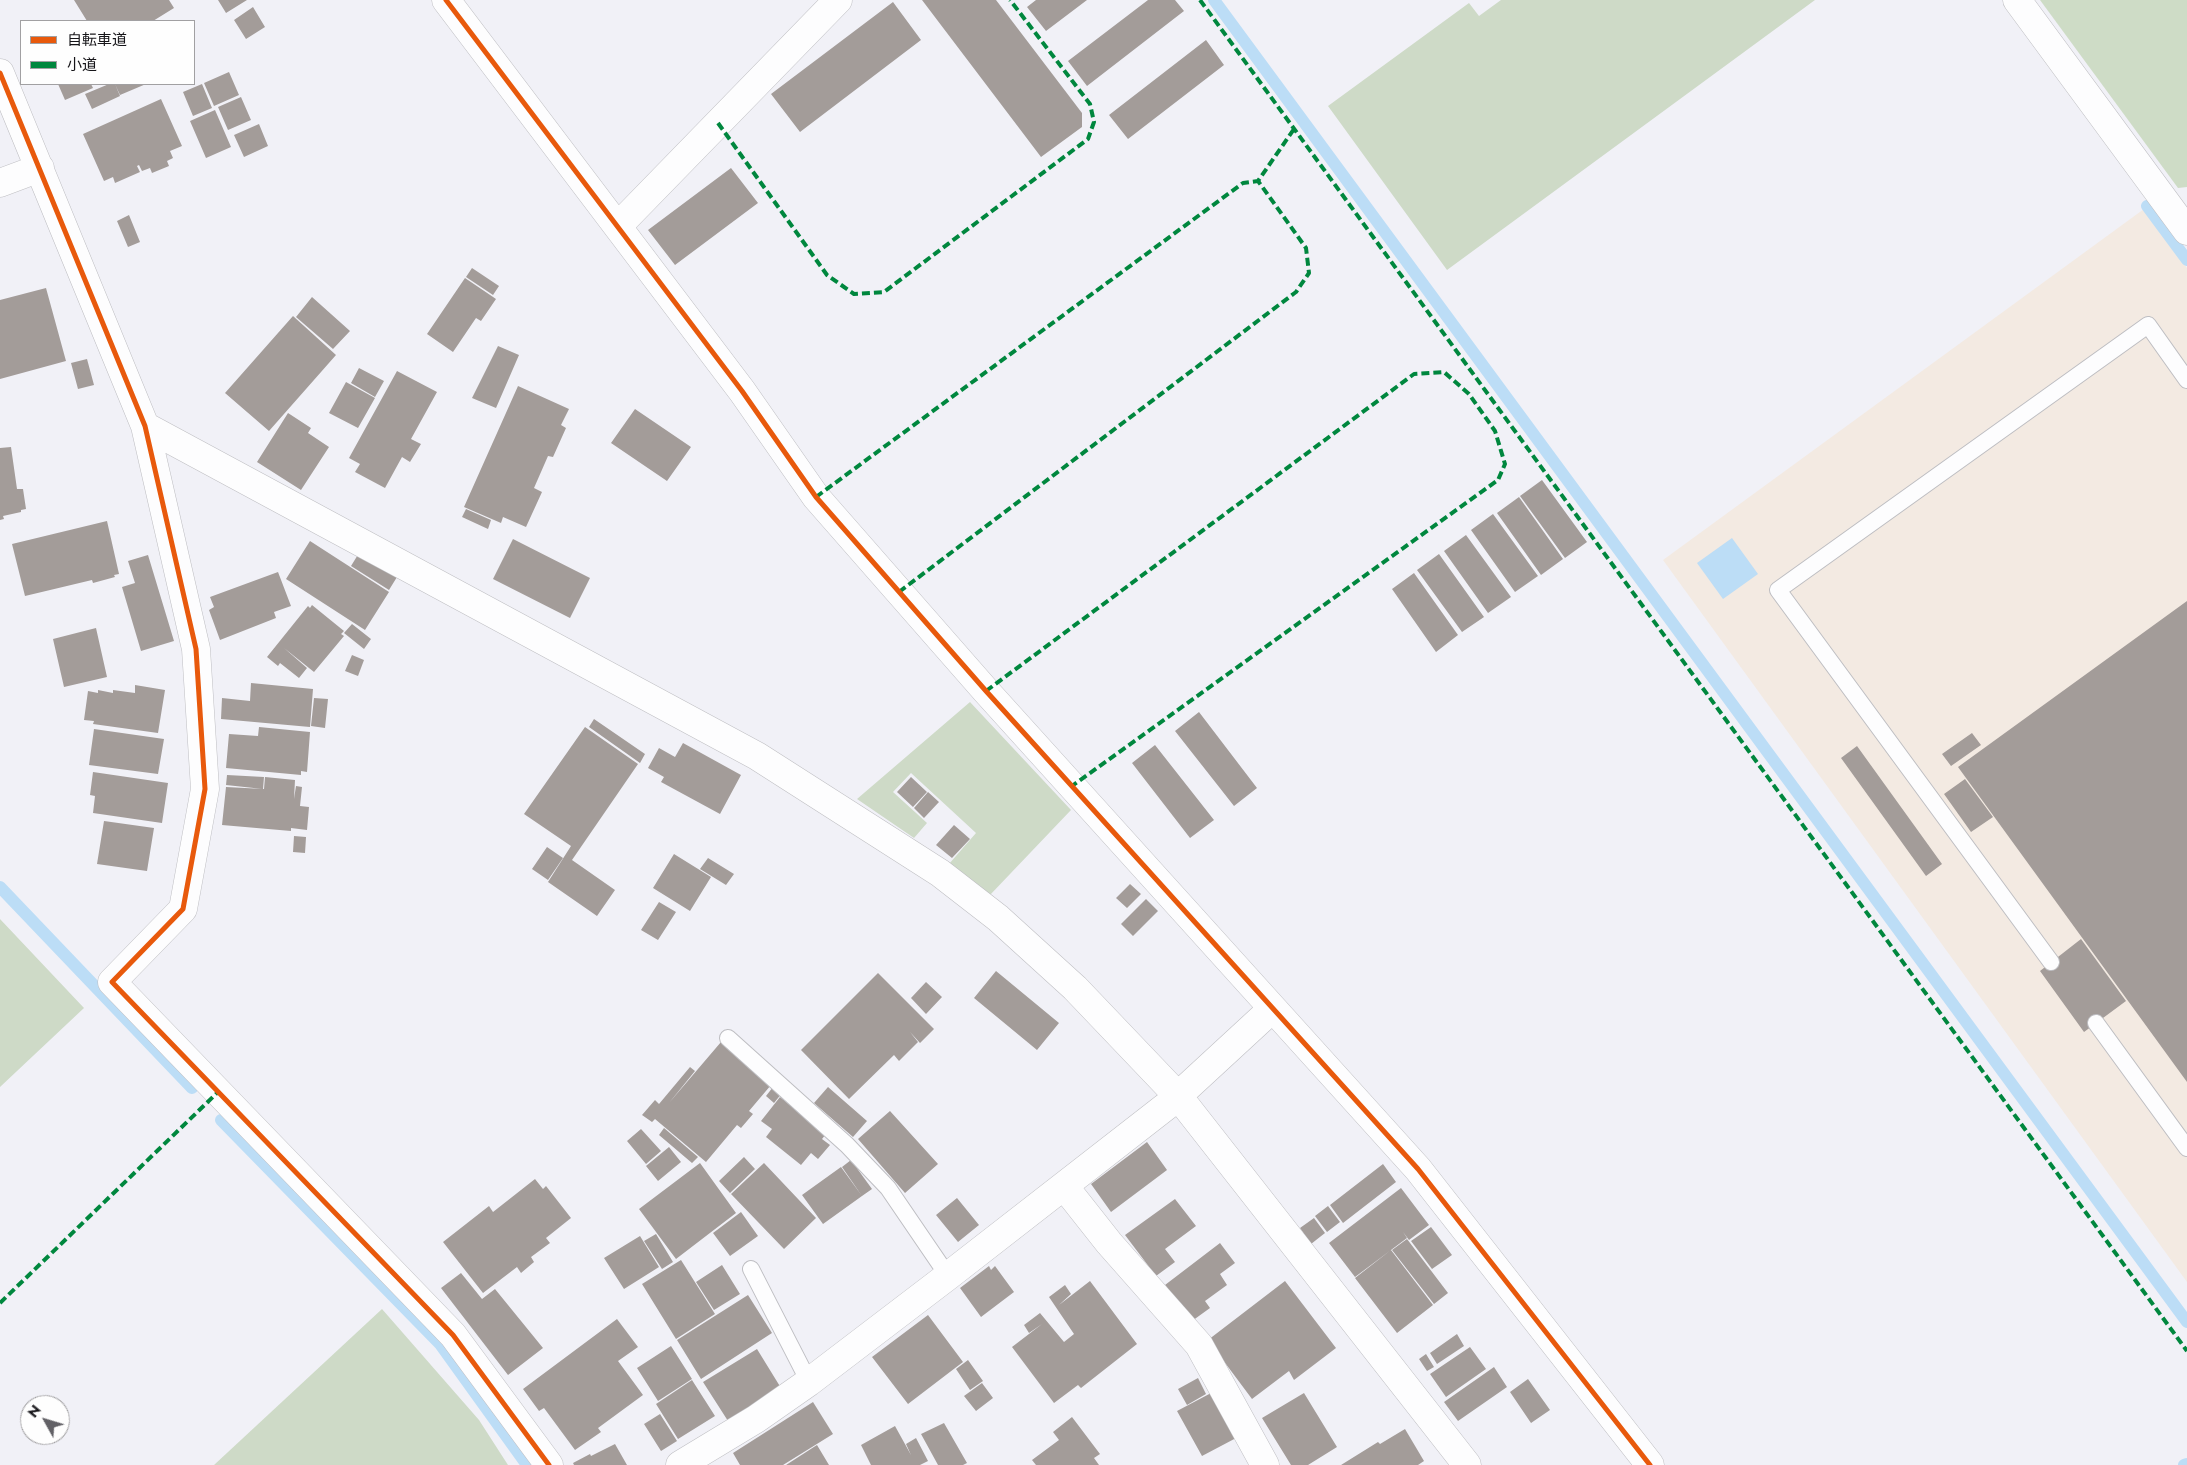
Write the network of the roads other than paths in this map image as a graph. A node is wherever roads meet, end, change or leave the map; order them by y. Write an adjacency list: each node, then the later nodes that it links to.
1 (446, 0): 8 (street)
2 (838, 0): 8 (street)
3 (2017, 0): 7 (street)
4 (0, 73): 5 (street)
5 (40, 168): 6 (street); 10 (street)
6 (0, 183)
7 (2182, 214)
8 (618, 226): 12 (street)
9 (2187, 380): 11 (lane)
10 (145, 426): 15 (street); 21 (street)
11 (2051, 962)
12 (1272, 1009): 15 (street); 25 (street)
13 (2096, 1023): 16 (lane)
14 (728, 1038): 19 (lane)
15 (1178, 1096): 17 (street); 24 (street)
16 (2187, 1148)
17 (1064, 1186): 19 (street); 23 (street)
18 (752, 1270): 20 (lane)
19 (948, 1276): 20 (street)
20 (809, 1382): 22 (street)
21 (549, 1465)
22 (680, 1465)
23 (1265, 1465)
24 (1467, 1465)
25 (1650, 1465)

